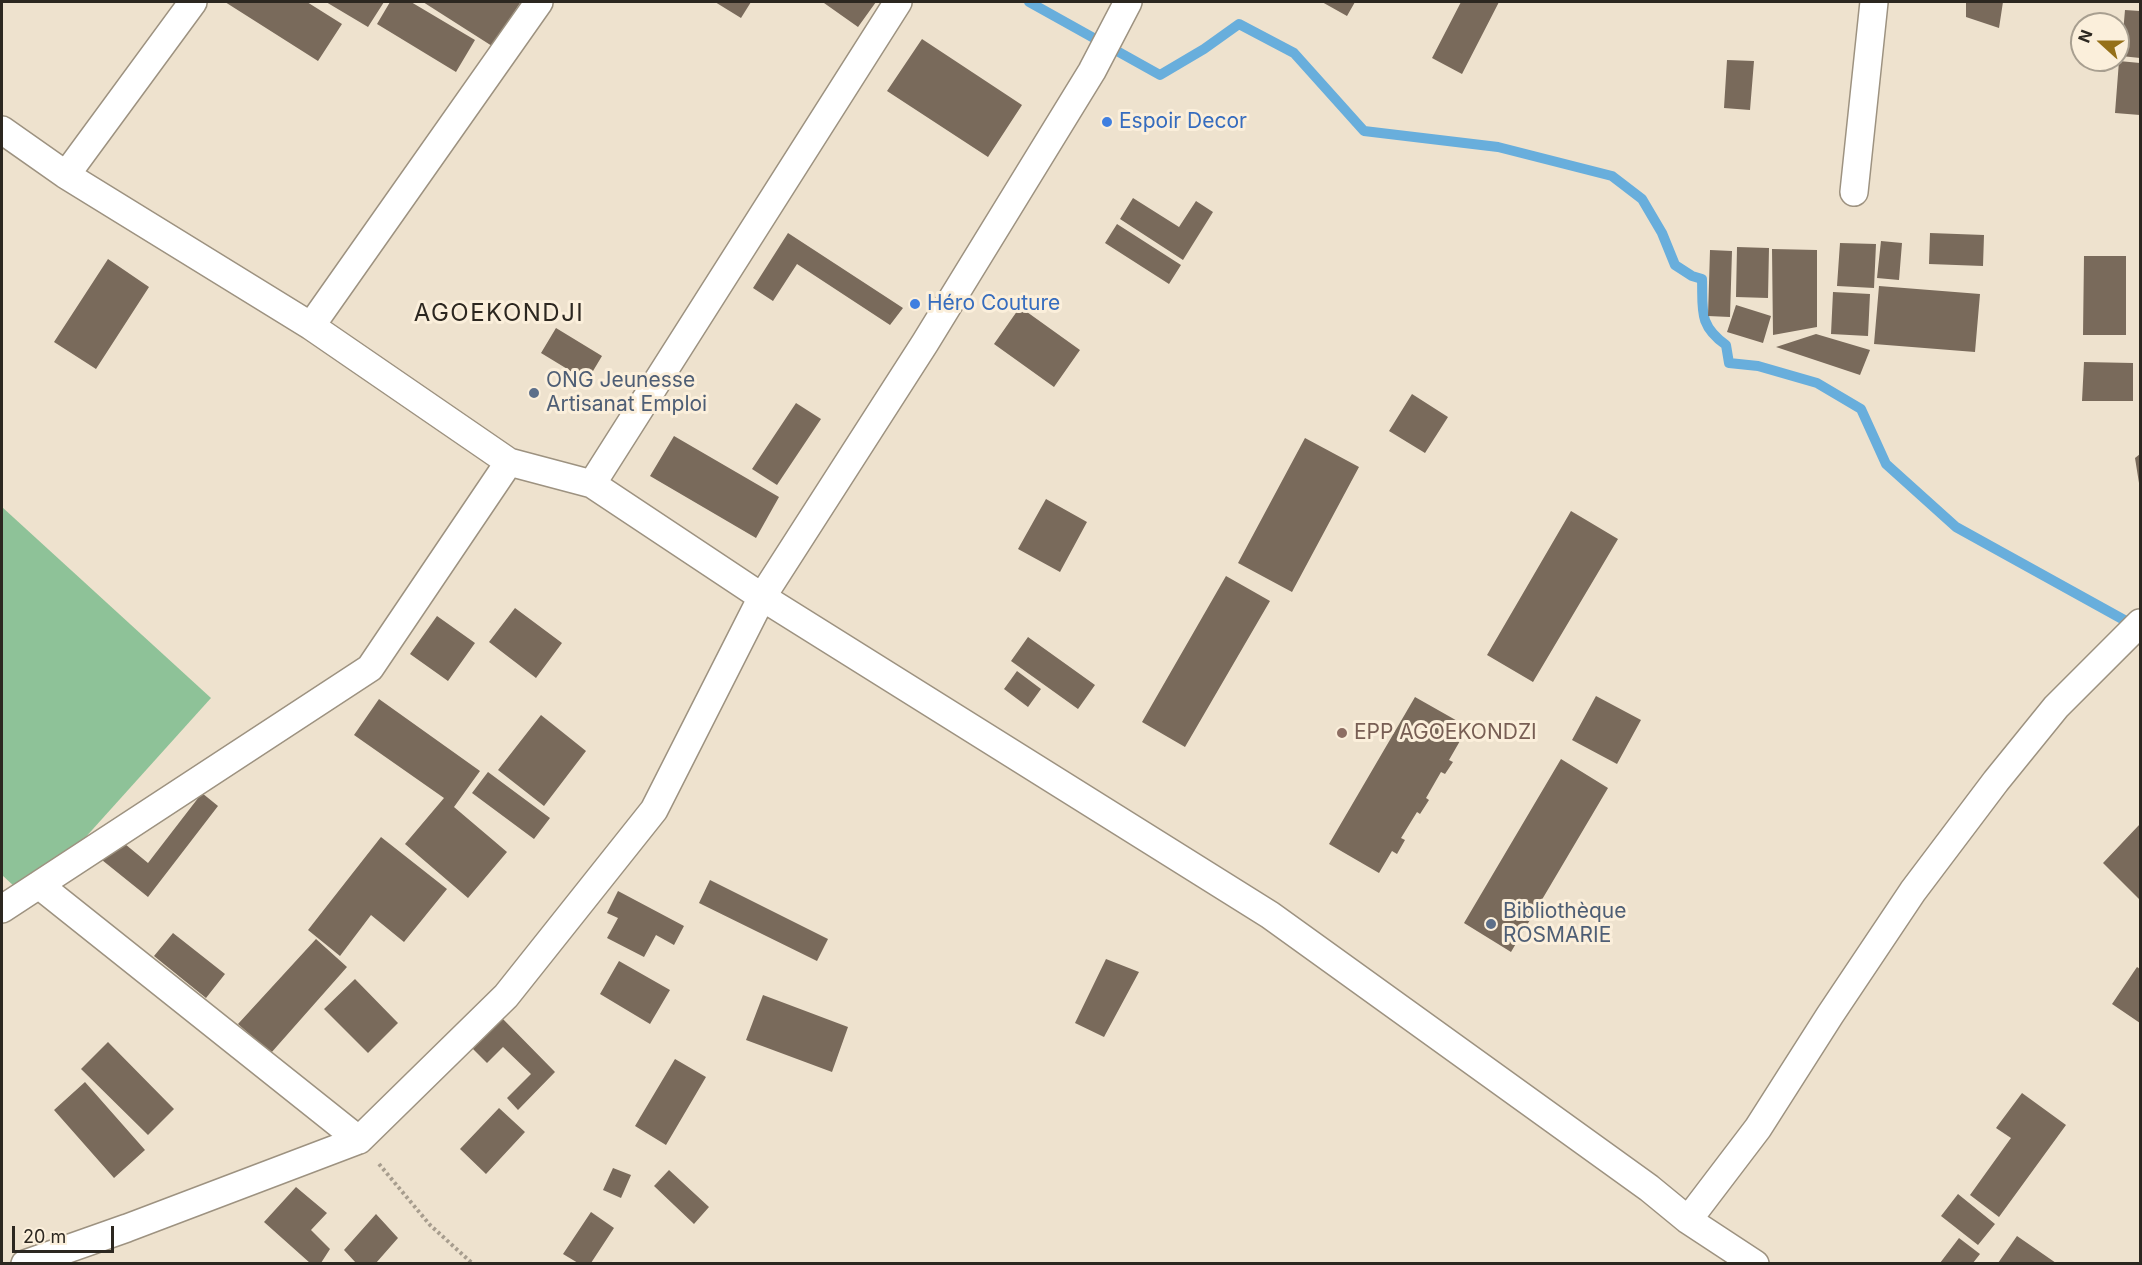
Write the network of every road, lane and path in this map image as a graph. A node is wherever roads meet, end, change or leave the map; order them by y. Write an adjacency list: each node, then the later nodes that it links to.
1 (193, 2): 7 (street)
2 (539, 2): 9 (street)
3 (898, 2): 11 (street)
4 (1874, 2): 8 (street)
5 (1128, 3): 12 (street)
6 (2, 130): 7 (street)
7 (66, 175): 9 (street)
8 (1854, 192)
9 (311, 326): 10 (street)
10 (510, 462): 11 (street); 14 (street)
11 (592, 484): 12 (street)
12 (762, 597): 16 (street); 17 (street)
13 (2140, 623): 17 (street)
14 (39, 885): 15 (street); 16 (street)
15 (2, 909)
16 (359, 1140): 18 (street); 19 (path)
17 (1688, 1220): 20 (street)
18 (25, 1263)
19 (473, 1263)
20 (1755, 1263)

